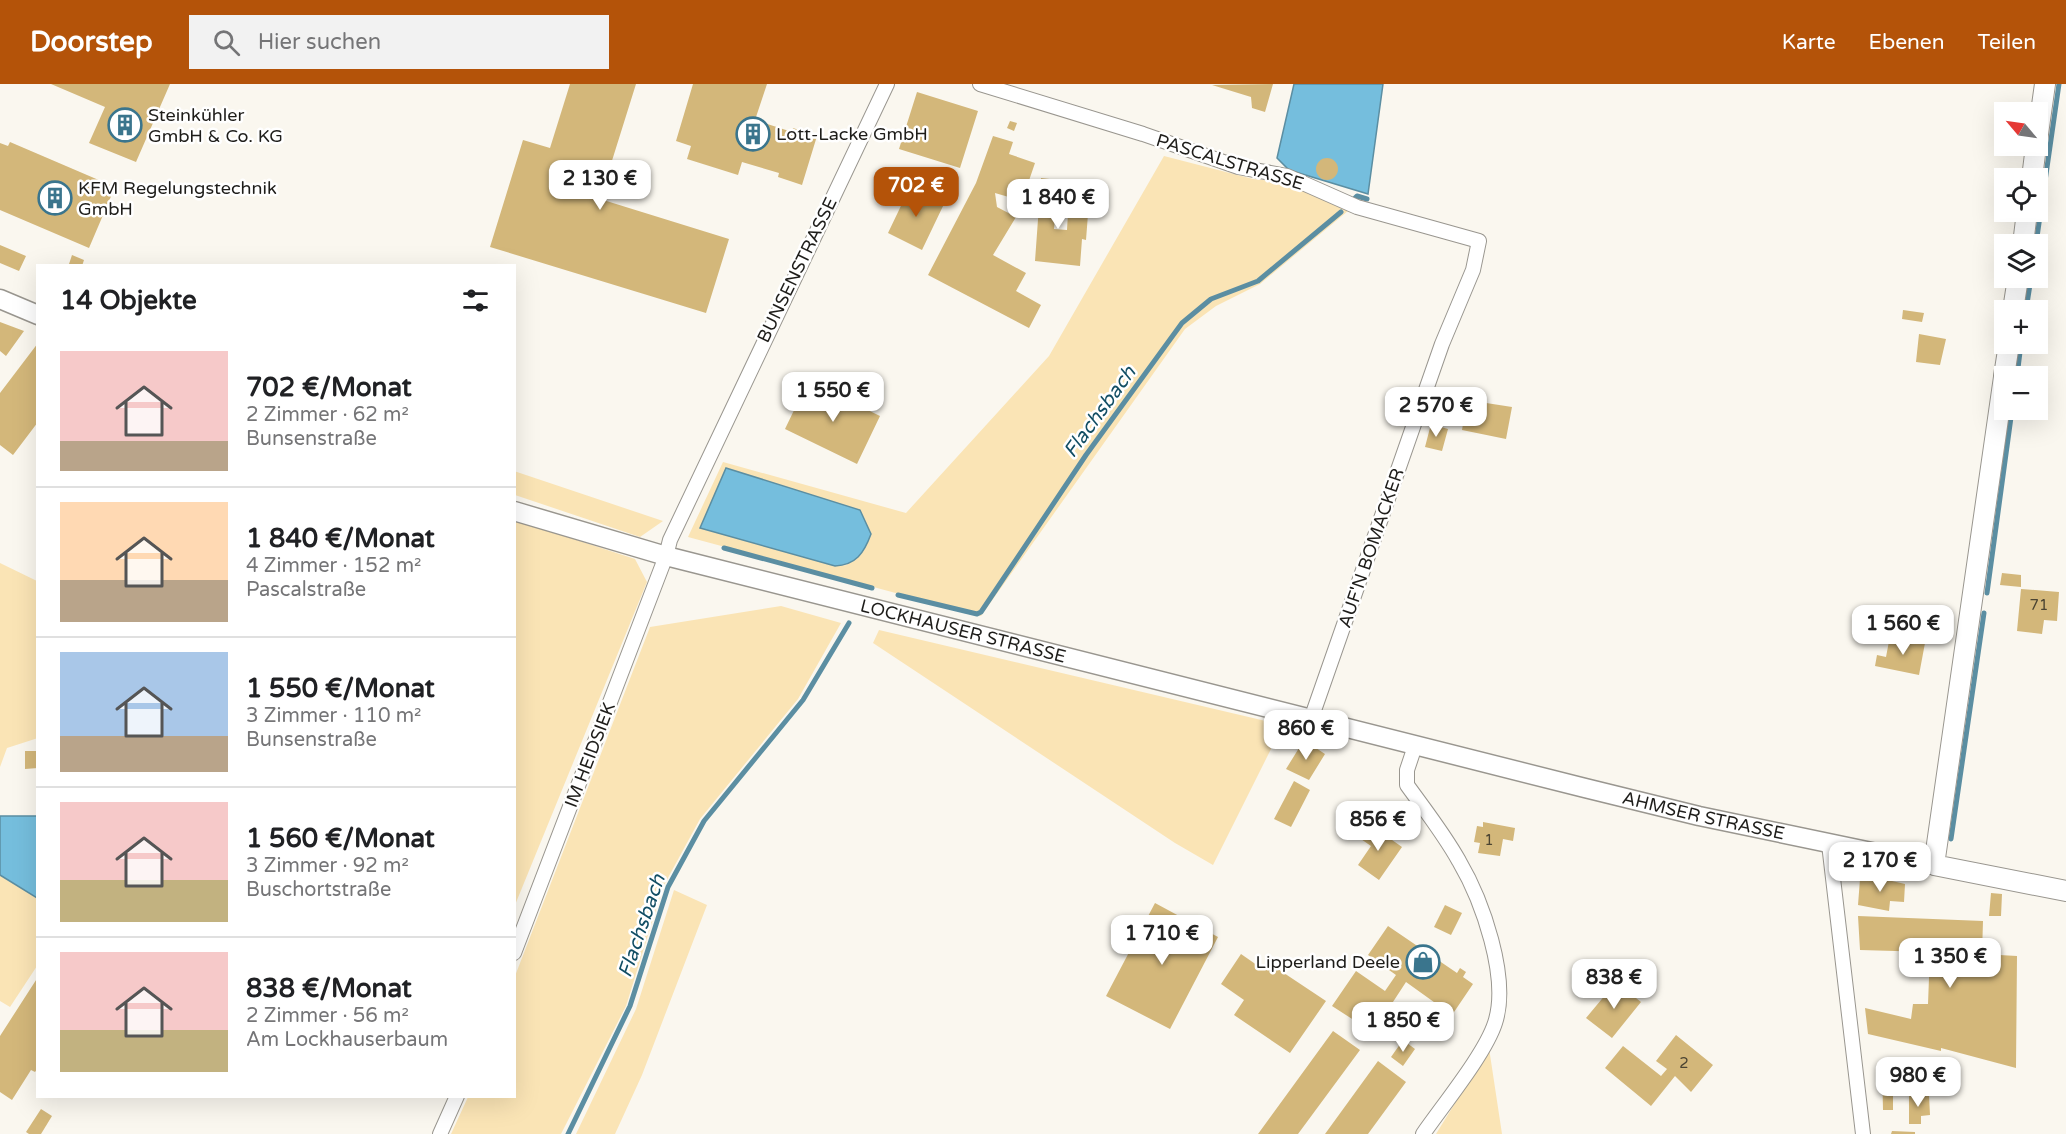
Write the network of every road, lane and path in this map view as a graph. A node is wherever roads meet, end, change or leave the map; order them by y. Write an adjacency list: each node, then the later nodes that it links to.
1 (887, 84): 10 (street, BUNSENSTRASSE)
2 (980, 84): 5 (street, PASCALSTRASSE)
3 (2045, 84): 4 (main road)
4 (2042, 102)
5 (1479, 241): 11 (street, AUF'N BOMACKER)
6 (0, 298): 7 (street)
7 (36, 314)
8 (1998, 420): 14 (main road)
9 (516, 512): 10 (street, LOCKHAUSER STRASSE)
10 (666, 556): 11 (street, LOCKHAUSER STRASSE); 16 (street, IM HEIDSIEK)
11 (1311, 719): 12 (street, LOCKHAUSER STRASSE)
12 (1415, 746): 13 (street, AHMSER STRASSE); 19 (street)
13 (1829, 844): 14 (street, AHMSER STRASSE); 20 (street)
14 (1934, 865): 15 (main road, AHMSER STRASSE)
15 (2066, 891)
16 (516, 948)
17 (456, 1098): 18 (street)
18 (440, 1134)
19 (1423, 1134)
20 (1863, 1134)

